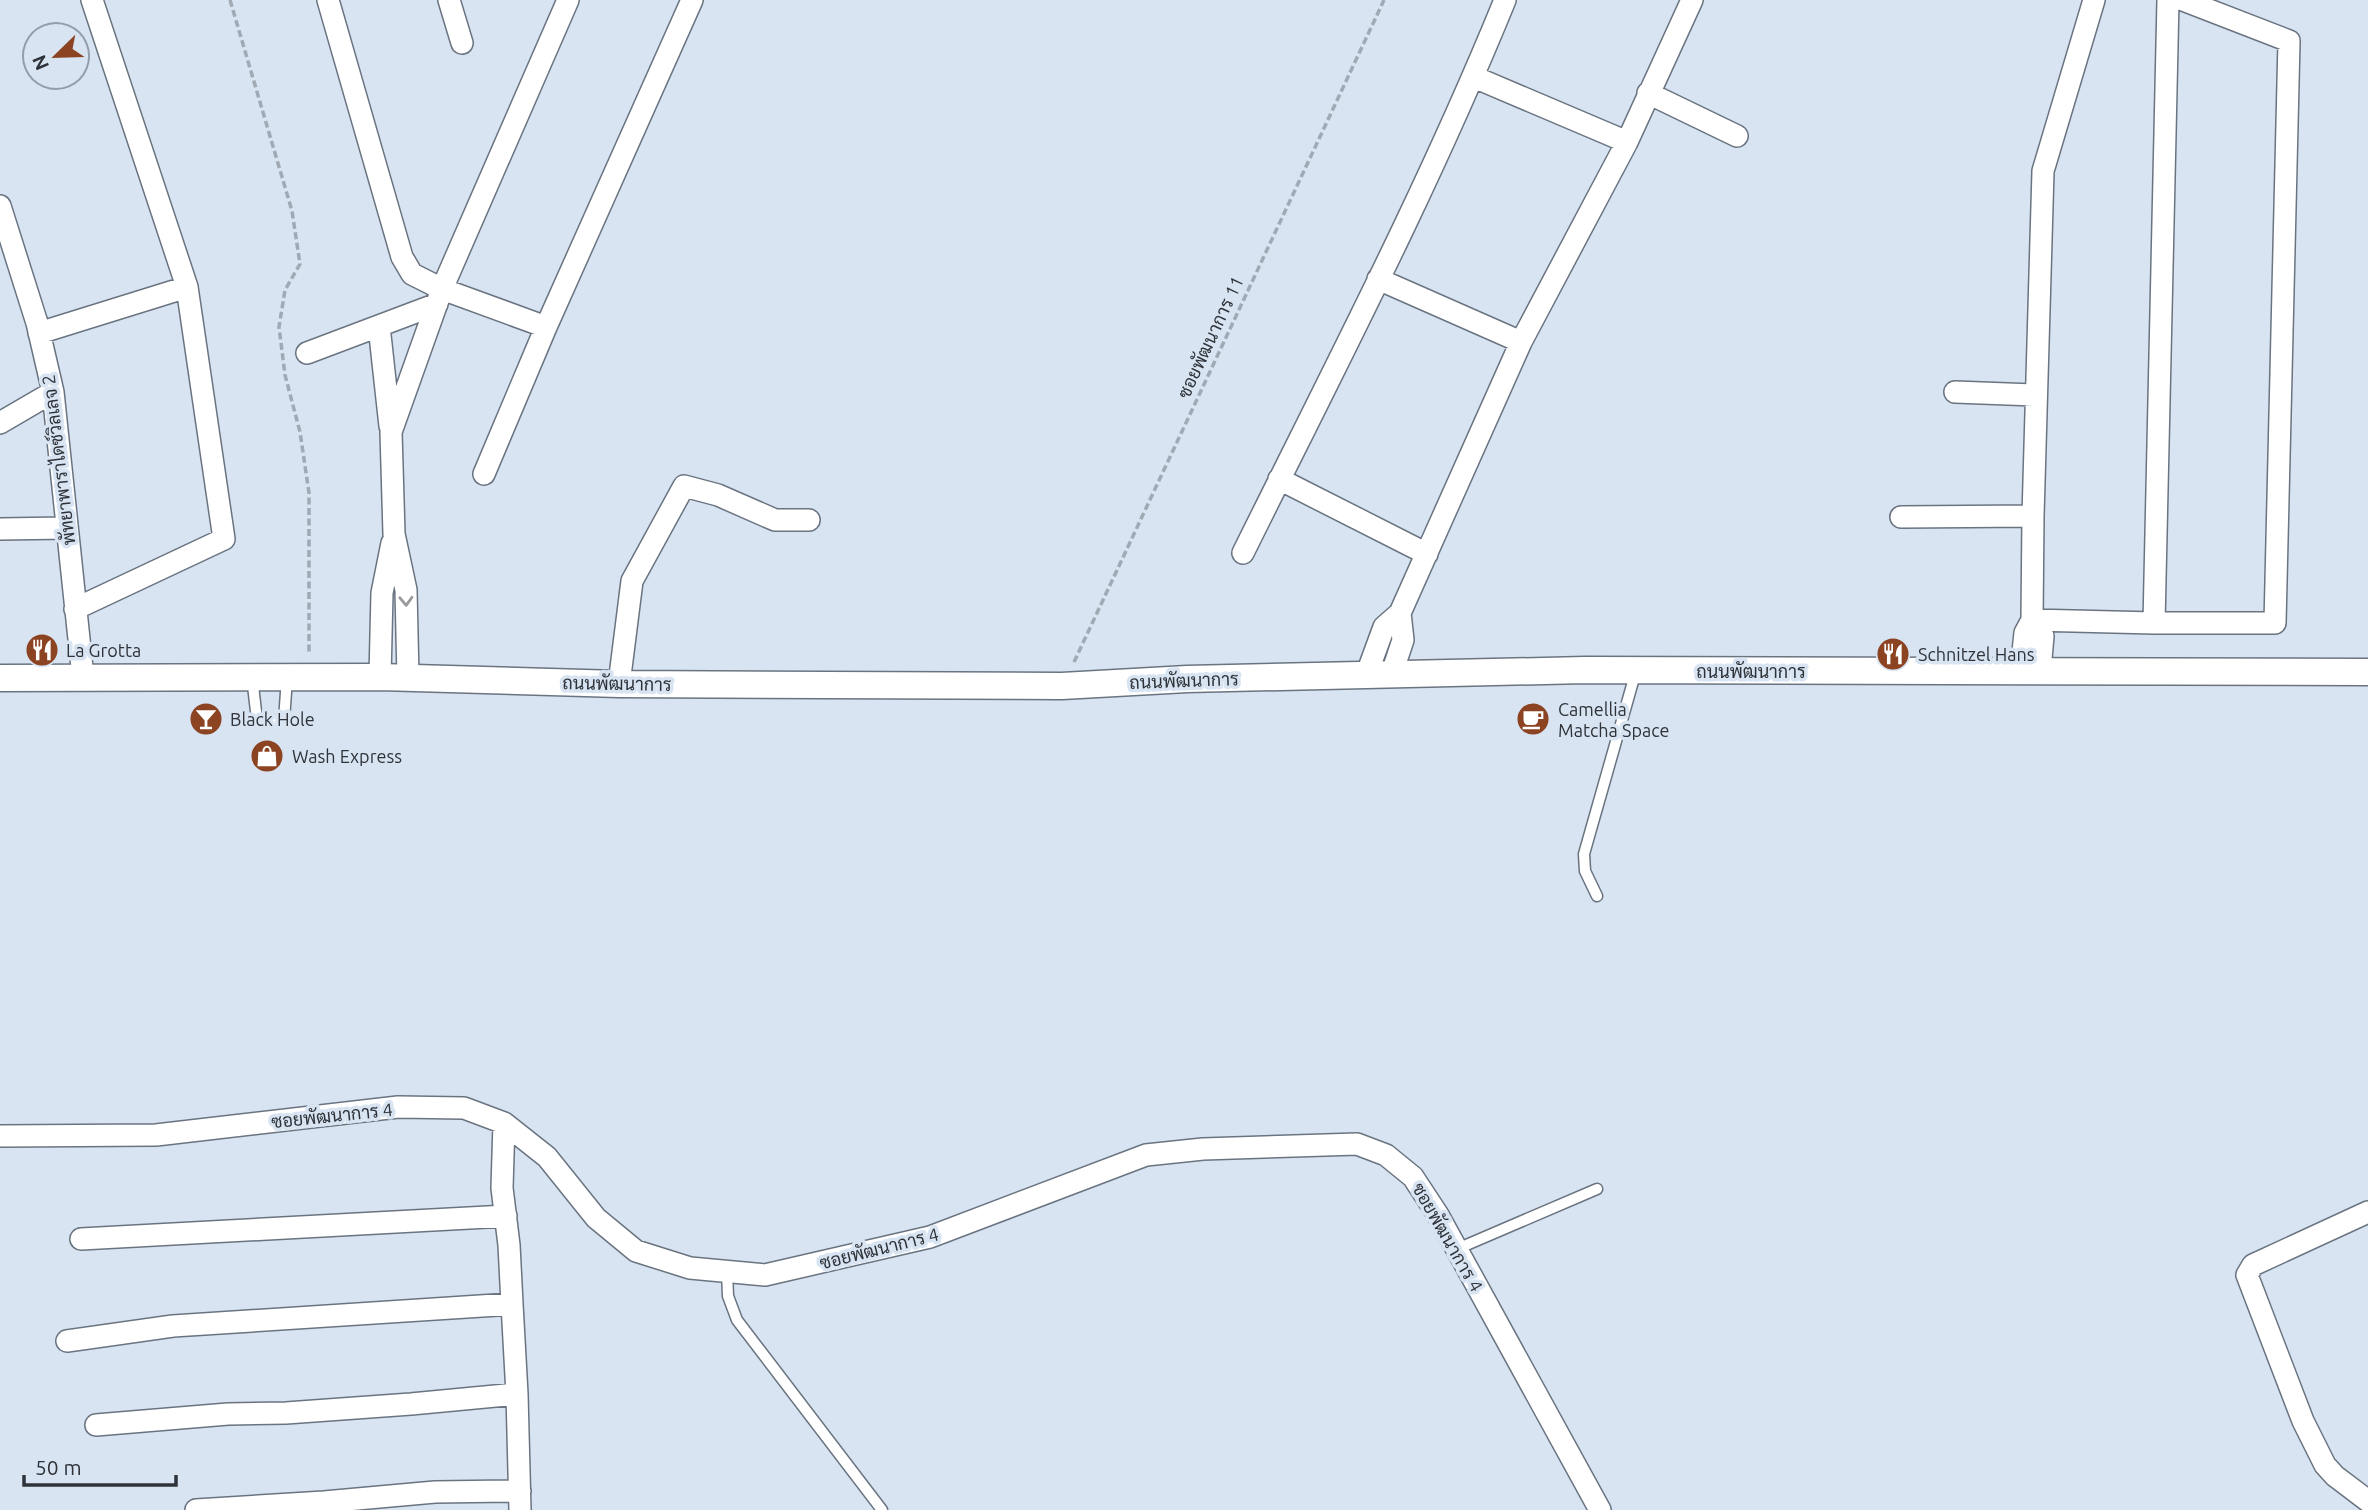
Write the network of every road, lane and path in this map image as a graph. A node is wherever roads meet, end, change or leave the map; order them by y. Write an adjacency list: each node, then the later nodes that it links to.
1 (92, 0): 20 (street)
2 (230, 0): 51 (path)
3 (328, 0): 21 (street)
4 (449, 0): 13 (street)
5 (568, 0): 21 (street)
6 (692, 0): 23 (street)
7 (1384, 0): 56 (path, ซอยพัฒนาการ 11)
8 (1505, 0): 14 (street)
9 (1692, 0): 15 (street)
10 (2094, 0): 29 (street)
11 (2168, 0): 44 (street)
12 (2183, 0): 44 (street)
13 (462, 43)
14 (1474, 77): 17 (street); 19 (street)
15 (1648, 93): 16 (street); 17 (street)
16 (1737, 136)
17 (1627, 142): 25 (street)
18 (0, 206): 24 (street, พัทยาพาราไดซ์วิลเลจ 2)
19 (1378, 279): 25 (street); 33 (street)
20 (187, 287): 24 (street); 42 (street)
21 (440, 297): 22 (street); 23 (street); 31 (street)
22 (379, 326): 26 (street); 31 (street)
23 (546, 327): 32 (street)
24 (39, 333): 27 (street, พัทยาพาราไดซ์วิลเลจ 2)
25 (1521, 342): 41 (street)
26 (307, 353)
27 (53, 392): 30 (street); 37 (street, พัทยาพาราไดซ์วิลเลจ 2)
28 (1955, 392): 29 (street)
29 (2036, 395): 34 (street)
30 (0, 423)
31 (391, 432): 39 (street)
32 (484, 474)
33 (1279, 480): 40 (street); 41 (street)
34 (2033, 516): 35 (street); 43 (street)
35 (1901, 517)
36 (809, 520): 55 (street)
37 (66, 528): 38 (street); 42 (street, พัทยาพาราไดซ์วิลเลจ 2)
38 (0, 529)
39 (394, 534): 52 (street); 54 (street, one-way to 54)
40 (1243, 553)
41 (1427, 554): 48 (street)
42 (75, 610): 49 (street, พัทยาพาราไดซ์วิลเลจ 2)
43 (2032, 620): 44 (street); 45 (street)
44 (2154, 623)
45 (2031, 670): 46 (street, ถนนพัฒนาการ); 47 (street, ถนนพัฒนาการ)
46 (1636, 671): 48 (street, ถนนพัฒนาการ); 57 (lane)
47 (2368, 672)
48 (1378, 676): 56 (street, ถนนพัฒนาการ)
49 (82, 677): 50 (street, ถนนพัฒนาการ); 53 (street, ถนนพัฒนาการ)
50 (253, 677): 51 (street, ถนนพัฒนาการ); 51 (lane)
51 (298, 677): 52 (street, ถนนพัฒนาการ)
52 (380, 677): 54 (street, ถนนพัฒนาการ)
53 (0, 678)
54 (408, 678): 55 (street, ถนนพัฒนาการ)
55 (619, 684): 56 (street, ถนนพัฒนาการ)
56 (1062, 686)
57 (1597, 896)
58 (504, 1123): 59 (street, ซอยพัฒนาการ 4); 62 (street); 65 (street, ซอยพัฒนาการ 4)
59 (0, 1136)
60 (1597, 1189): 64 (lane)
61 (2368, 1212): 71 (street)
62 (506, 1216): 63 (street); 66 (street)
63 (81, 1239)
64 (1457, 1249): 65 (street, ซอยพัฒนาการ 4); 74 (street, ซอยพัฒนาการ 4)
65 (727, 1272): 73 (lane)
66 (512, 1304): 67 (street); 68 (street)
67 (67, 1341)
68 (517, 1394): 69 (street); 70 (street)
69 (96, 1425)
70 (520, 1501): 72 (street)
71 (2368, 1501)
72 (196, 1510)
73 (882, 1510)
74 (1600, 1510)

